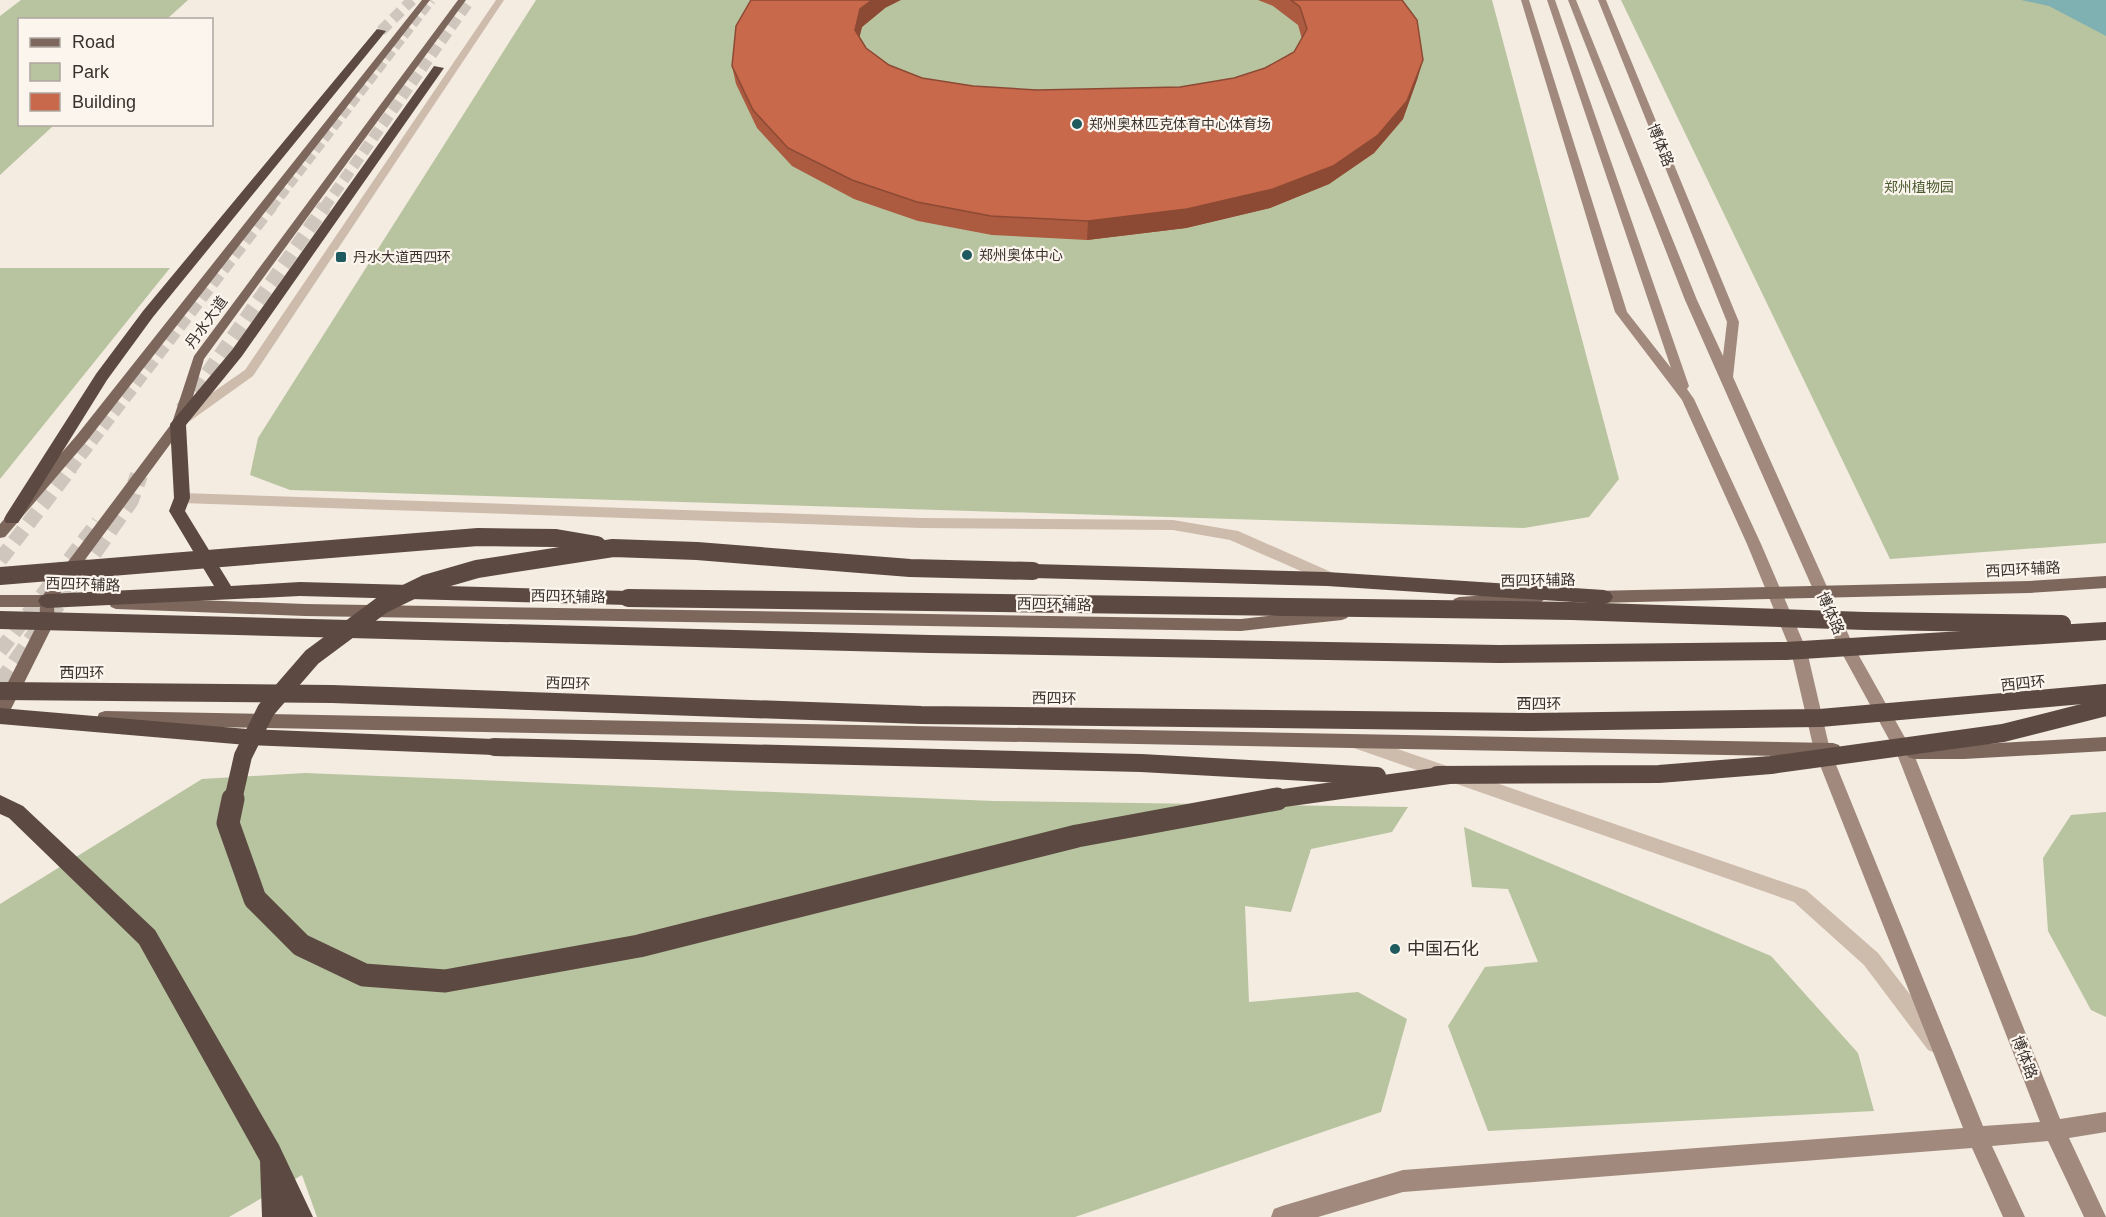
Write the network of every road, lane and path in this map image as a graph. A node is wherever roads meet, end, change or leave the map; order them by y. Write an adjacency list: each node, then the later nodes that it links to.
1 (426, 0): 14 (main road, 丹水大道)
2 (462, 0): 12 (main road, 丹水大道)
3 (500, 0): 12 (street)
4 (1525, 0): 11 (street)
5 (1551, 0): 11 (street)
6 (1572, 0): 10 (street)
7 (1602, 0): 10 (street, 博体路)
8 (381, 31): 14 (highway)
9 (438, 68): 12 (highway)
10 (1727, 377): 21 (street, 博体路)
11 (1688, 399): 22 (street)
12 (178, 424): 13 (highway); 25 (main road, 丹水大道)
13 (182, 498): 18 (street); 20 (highway)
14 (12, 519): 15 (main road, 丹水大道)
15 (0, 533)
16 (613, 548): 17 (highway, bridge); 18 (highway, bridge); 40 (highway, bridge)
17 (0, 576)
18 (1335, 580): 23 (highway)
19 (2106, 582): 21 (main road, 西四环辅路)
20 (226, 592): 25 (highway); 28 (highway, bridge)
21 (1822, 592): 22 (main road, 西四环辅路); 30 (street, 博体路)
22 (1775, 594): 23 (main road, 西四环辅路); 31 (street)
23 (1604, 597): 25 (main road, 西四环辅路)
24 (0, 601): 25 (main road, 西四环辅路)
25 (47, 601): 27 (main road)
26 (0, 620): 27 (highway, bridge)
27 (47, 621): 31 (highway, bridge); 35 (main road)
28 (2106, 624)
29 (2106, 631): 30 (highway, bridge)
30 (1847, 648): 31 (highway, bridge); 39 (street, 博体路)
31 (1799, 651): 38 (street)
32 (0, 691): 33 (highway, 西四环, bridge)
33 (2106, 693)
34 (2106, 707): 40 (highway, bridge)
35 (0, 716): 36 (main road); 40 (highway, bridge)
36 (1360, 743): 38 (main road); 42 (street)
37 (2106, 744): 39 (main road)
38 (1822, 750): 39 (main road); 45 (street)
39 (1905, 752): 44 (street, 博体路)
40 (1449, 775)
41 (0, 804): 46 (highway)
42 (1961, 1076)
43 (2106, 1122): 44 (street)
44 (2047, 1131): 45 (street); 51 (street, 博体路)
45 (1977, 1136): 49 (street); 50 (street)
46 (270, 1154): 47 (highway); 48 (highway)
47 (275, 1217)
48 (300, 1217)
49 (1282, 1217)
50 (2014, 1217)
51 (2095, 1217)

